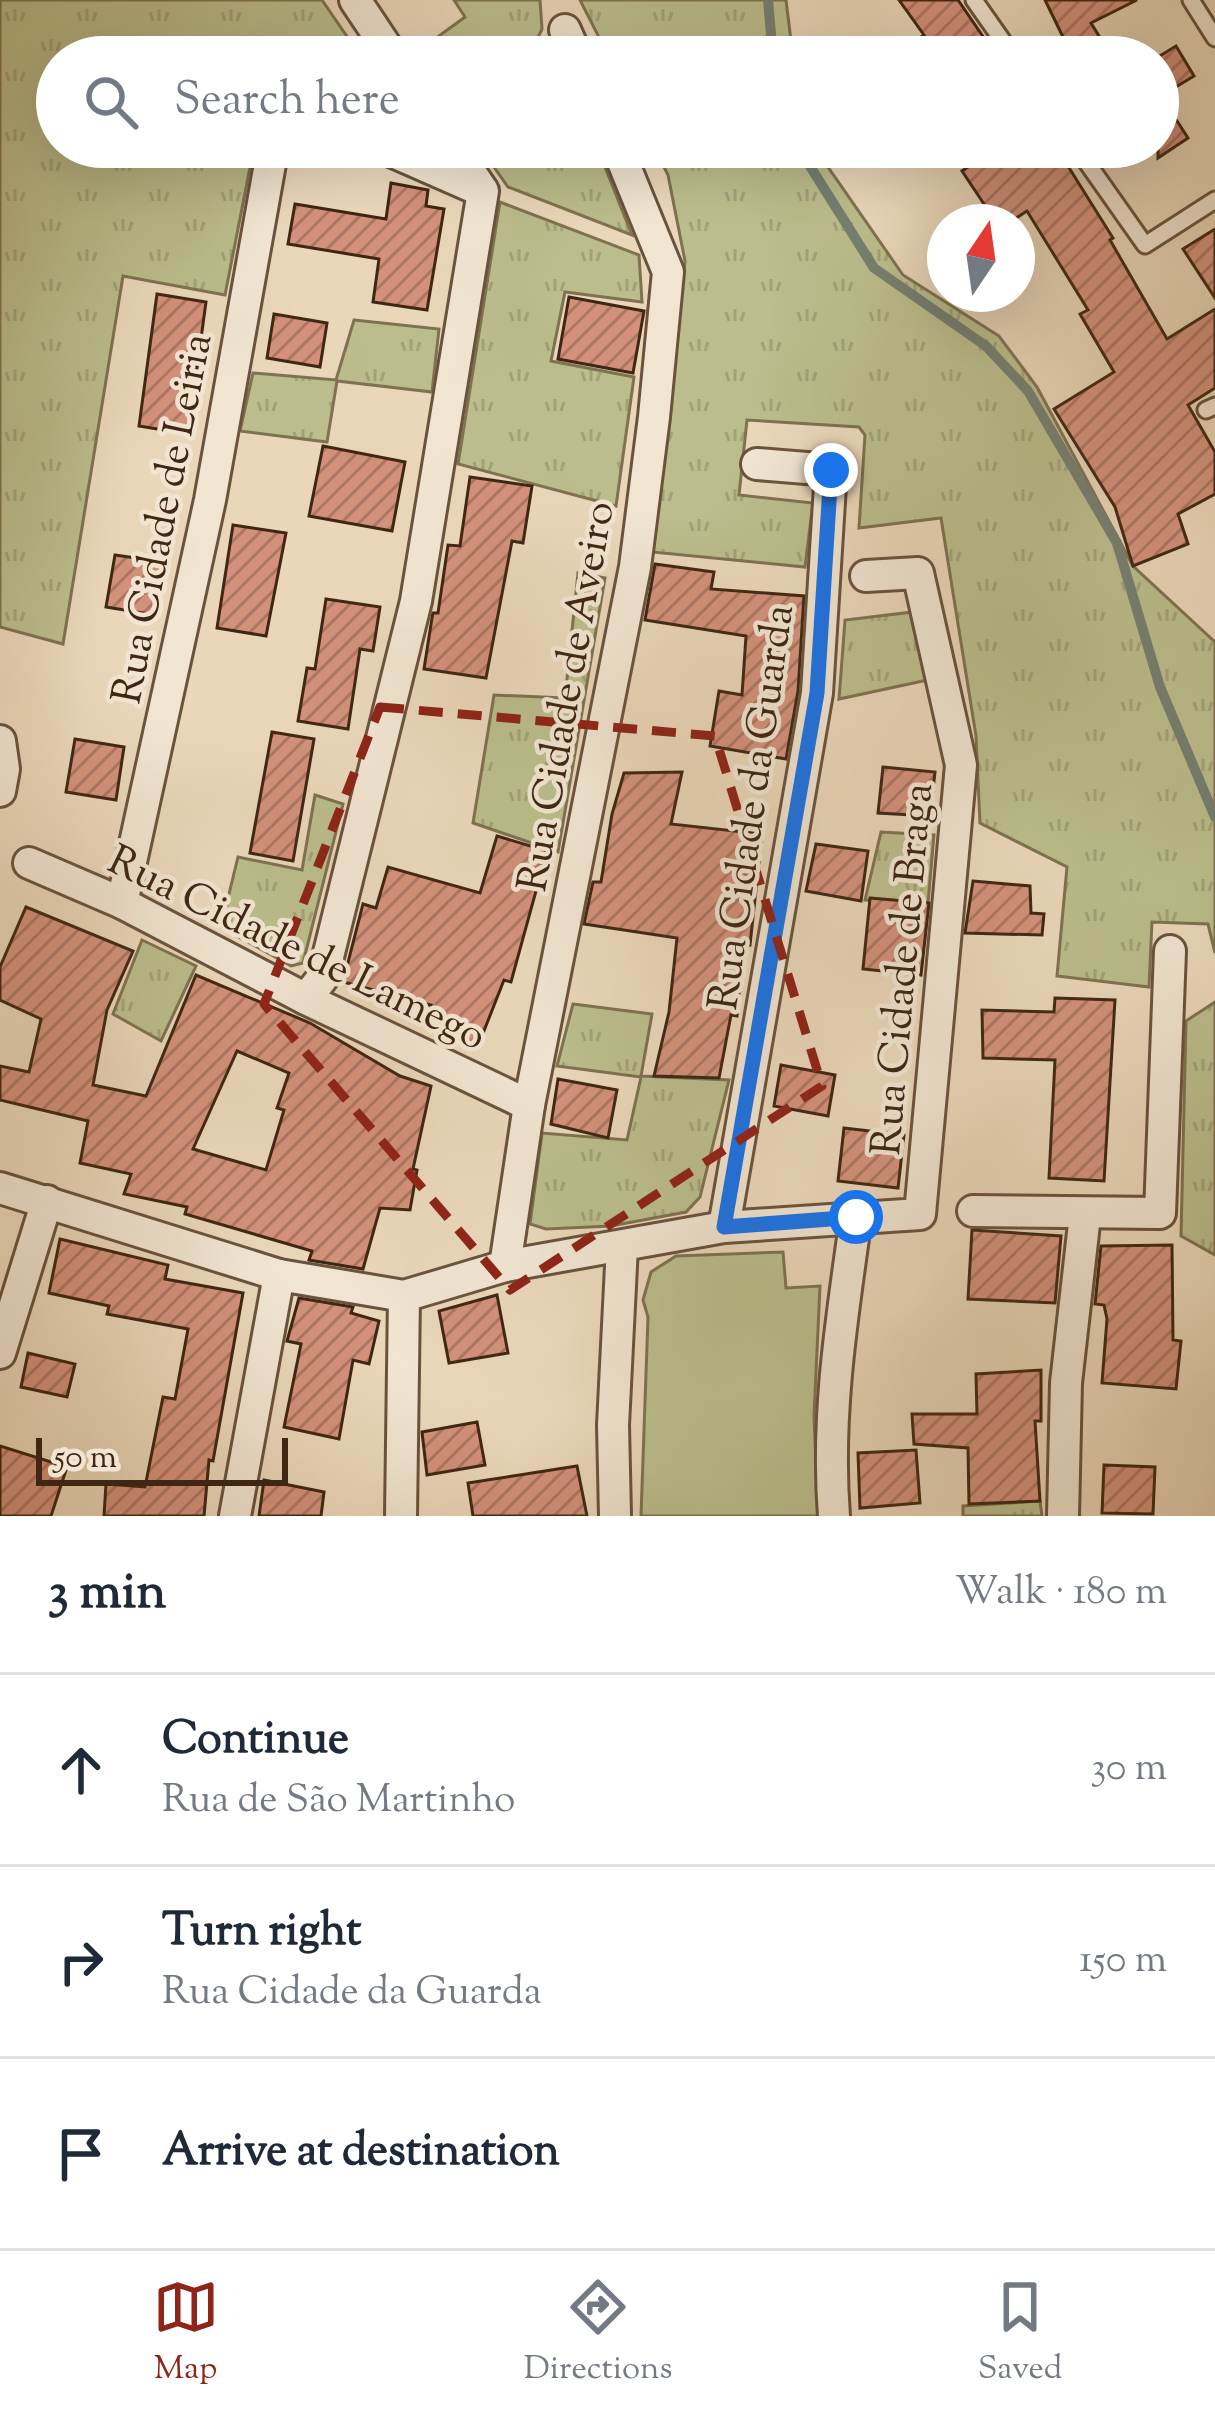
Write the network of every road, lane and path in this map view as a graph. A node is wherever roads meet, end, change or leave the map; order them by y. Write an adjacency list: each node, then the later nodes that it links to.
1 (355, 0): 4 (street)
2 (974, 0): 5 (lane)
3 (1191, 0): 6 (lane)
4 (379, 36)
5 (999, 36)
6 (1215, 38)
7 (269, 168): 19 (street, Rua Cidade de Leiria)
8 (430, 168): 12 (street)
9 (467, 168): 12 (street)
10 (626, 168): 22 (street, Rua Cidade de Aveiro)
11 (1091, 168): 13 (lane)
12 (483, 191): 21 (street)
13 (1215, 200)
14 (757, 464): 28 (street, Rua Cidade da Guarda)
15 (866, 576): 27 (street, Rua Cidade de Braga)
16 (0, 741): 17 (street)
17 (0, 790)
18 (29, 863): 19 (street, Rua Cidade de Lamego)
19 (122, 903): 21 (street, Rua Cidade de Lamego)
20 (1170, 951): 26 (street)
21 (306, 998): 22 (street, Rua Cidade de Lamego)
22 (529, 1105): 30 (street, Rua Cidade de Aveiro)
23 (0, 1188): 24 (street)
24 (46, 1201): 31 (street); 33 (street)
25 (973, 1211): 26 (street)
26 (1085, 1215): 38 (street)
27 (856, 1217): 28 (street); 37 (street)
28 (724, 1227): 29 (street)
29 (622, 1246): 30 (street); 36 (street)
30 (505, 1266): 32 (street)
31 (279, 1275): 32 (street); 34 (street)
32 (404, 1296): 35 (street)
33 (0, 1353)
34 (235, 1516)
35 (401, 1516)
36 (615, 1516)
37 (834, 1516)
38 (1063, 1516)

